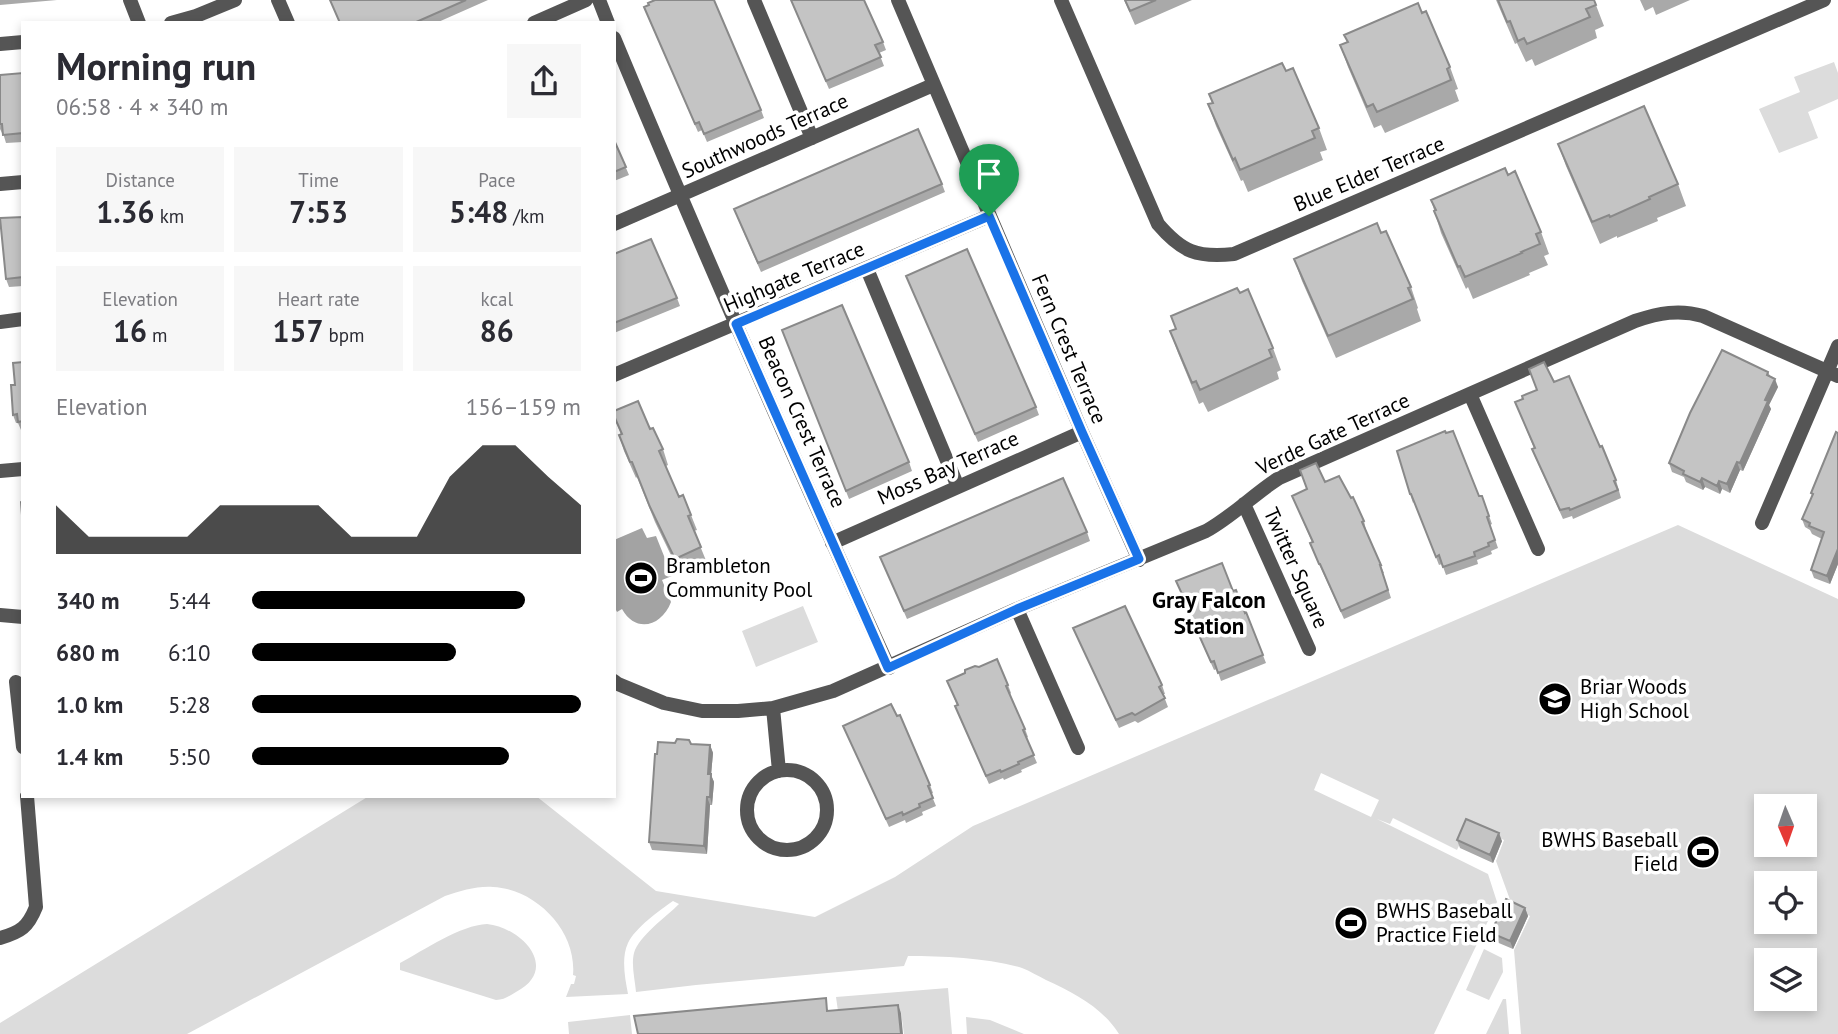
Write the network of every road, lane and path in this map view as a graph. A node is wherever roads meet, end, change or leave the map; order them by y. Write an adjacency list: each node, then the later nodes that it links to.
1 (130, 0): 10 (street)
2 (235, 0): 11 (street)
3 (278, 0): 12 (street)
4 (586, 0): 13 (street)
5 (599, 0): 14 (street)
6 (754, 0): 19 (street)
7 (898, 0): 18 (street, Fern Crest Terrace)
8 (1061, 0): 9 (street, Blue Elder Terrace)
9 (1824, 0)
10 (138, 21)
11 (178, 21)
12 (287, 21)
13 (539, 21)
14 (607, 21)
15 (21, 42): 17 (street)
16 (616, 43): 22 (street, Beacon Crest Terrace)
17 (0, 44)
18 (933, 85): 19 (street, Southwoods Terrace); 23 (street, Fern Crest Terrace)
19 (812, 138): 22 (street, Southwoods Terrace)
20 (21, 182): 21 (street)
21 (0, 184)
22 (680, 196): 24 (street, Southwoods Terrace); 28 (street, Beacon Crest Terrace)
23 (989, 216): 25 (street, Highgate Terrace); 33 (street, Fern Crest Terrace)
24 (616, 223)
25 (867, 269): 28 (street, Highgate Terrace); 36 (street)
26 (21, 319): 27 (street)
27 (0, 322)
28 (736, 324): 31 (street, Highgate Terrace); 39 (street, Beacon Crest Terrace)
29 (1838, 346): 30 (street)
30 (1832, 373): 32 (street, Verde Gate Terrace); 38 (street)
31 (616, 374)
32 (1469, 394): 37 (street, Verde Gate Terrace); 40 (street)
33 (1082, 432): 36 (street, Moss Bay Terrace); 41 (street, Fern Crest Terrace)
34 (21, 469): 35 (street)
35 (0, 471)
36 (958, 488): 39 (street, Moss Bay Terrace)
37 (1244, 504): 41 (street, Verde Gate Terrace); 45 (street, Twitter Square)
38 (1762, 523)
39 (832, 543): 46 (street, Beacon Crest Terrace)
40 (1538, 549)
41 (1139, 559): 42 (street, Verde Gate Terrace)
42 (1017, 609): 46 (street, Verde Gate Terrace); 51 (street)
43 (0, 615): 44 (street)
44 (21, 617)
45 (1309, 649)
46 (888, 668): 49 (street, Verde Gate Terrace)
47 (16, 682): 50 (street)
48 (616, 682): 49 (street, Verde Gate Terrace)
49 (773, 709): 52 (street)
50 (21, 728)
51 (1078, 748)
52 (779, 771): 52 (street)
53 (27, 798): 54 (street)
54 (0, 938)

